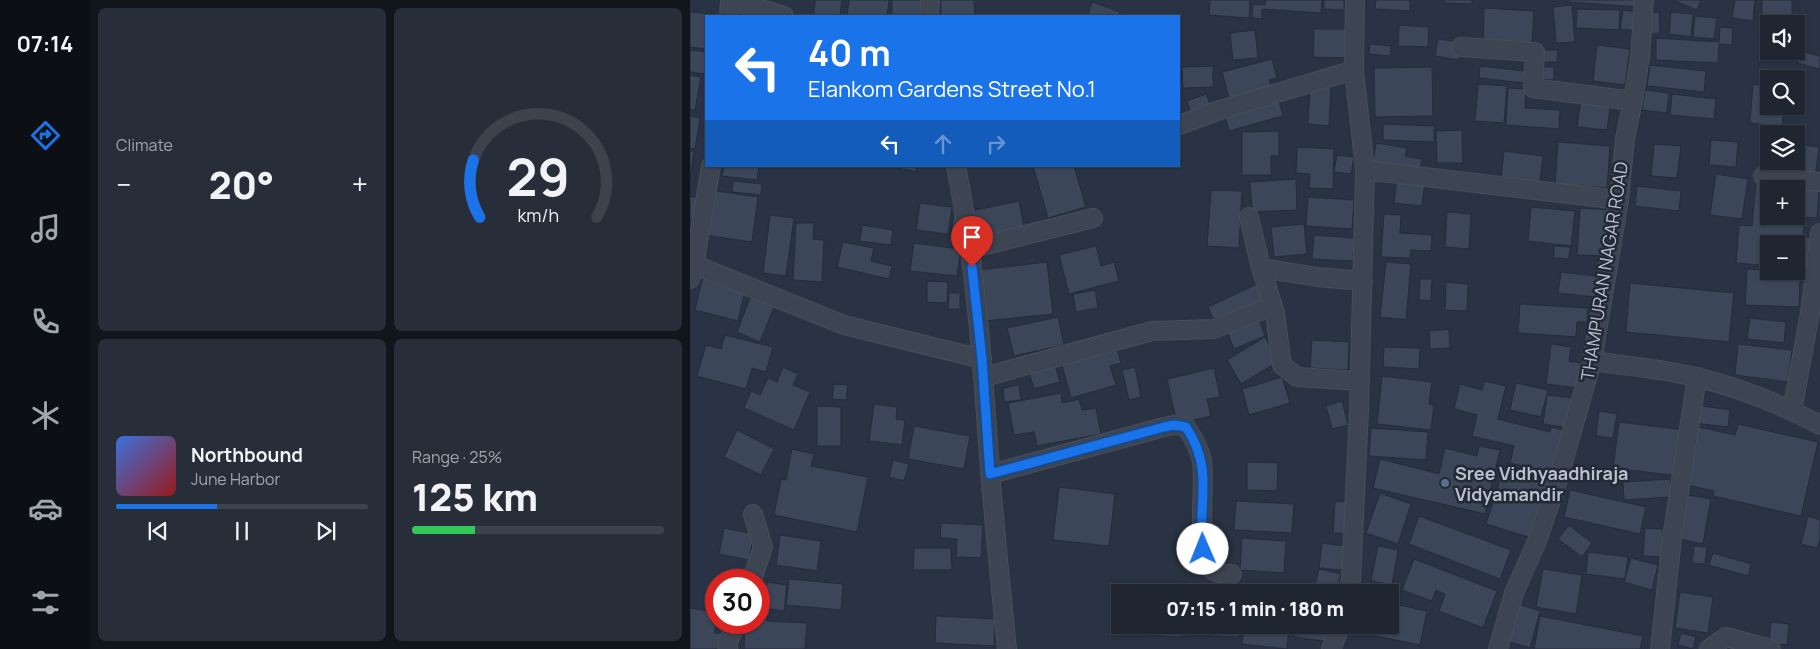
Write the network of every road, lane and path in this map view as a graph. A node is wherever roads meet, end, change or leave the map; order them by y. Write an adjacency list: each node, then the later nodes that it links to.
1 (731, 0): 5 (street); 6 (street)
2 (930, 0): 7 (street)
3 (1355, 0): 9 (street)
4 (1644, 0): 10 (street, THAMPURAN NAGAR ROAD)
5 (729, 15)
6 (781, 15)
7 (929, 15)
8 (1461, 47): 10 (street)
9 (1354, 70): 11 (street); 14 (street)
10 (1633, 101): 17 (street, THAMPURAN NAGAR ROAD)
11 (1180, 125)
12 (711, 167): 23 (street)
13 (956, 167): 21 (street)
14 (1365, 170): 17 (street); 24 (street)
15 (1764, 176): 16 (street)
16 (1820, 182)
17 (1619, 200): 27 (street, THAMPURAN NAGAR ROAD)
18 (1250, 217): 22 (street)
19 (1092, 218): 21 (street)
20 (1820, 233): 31 (street)
21 (970, 249): 26 (street)
22 (1262, 268): 24 (street); 25 (street)
23 (691, 269): 26 (street)
24 (1363, 281): 30 (street)
25 (1273, 306): 28 (street); 30 (street)
26 (982, 359): 28 (street)
27 (1592, 361): 29 (street); 43 (street, THAMPURAN NAGAR ROAD)
28 (984, 377): 33 (street)
29 (1697, 377): 31 (street); 44 (street)
30 (1360, 382): 37 (street)
31 (1792, 411): 32 (street)
32 (1820, 426)
33 (990, 474): 36 (street); 41 (street)
34 (753, 514): 35 (street)
35 (756, 569)
36 (1232, 574)
37 (1350, 584)
38 (731, 634): 40 (street)
39 (1337, 634): 42 (street)
40 (728, 649)
41 (1007, 649)
42 (1331, 649)
43 (1498, 649)
44 (1660, 649)
45 (1709, 649): 46 (street)
46 (1771, 649)

